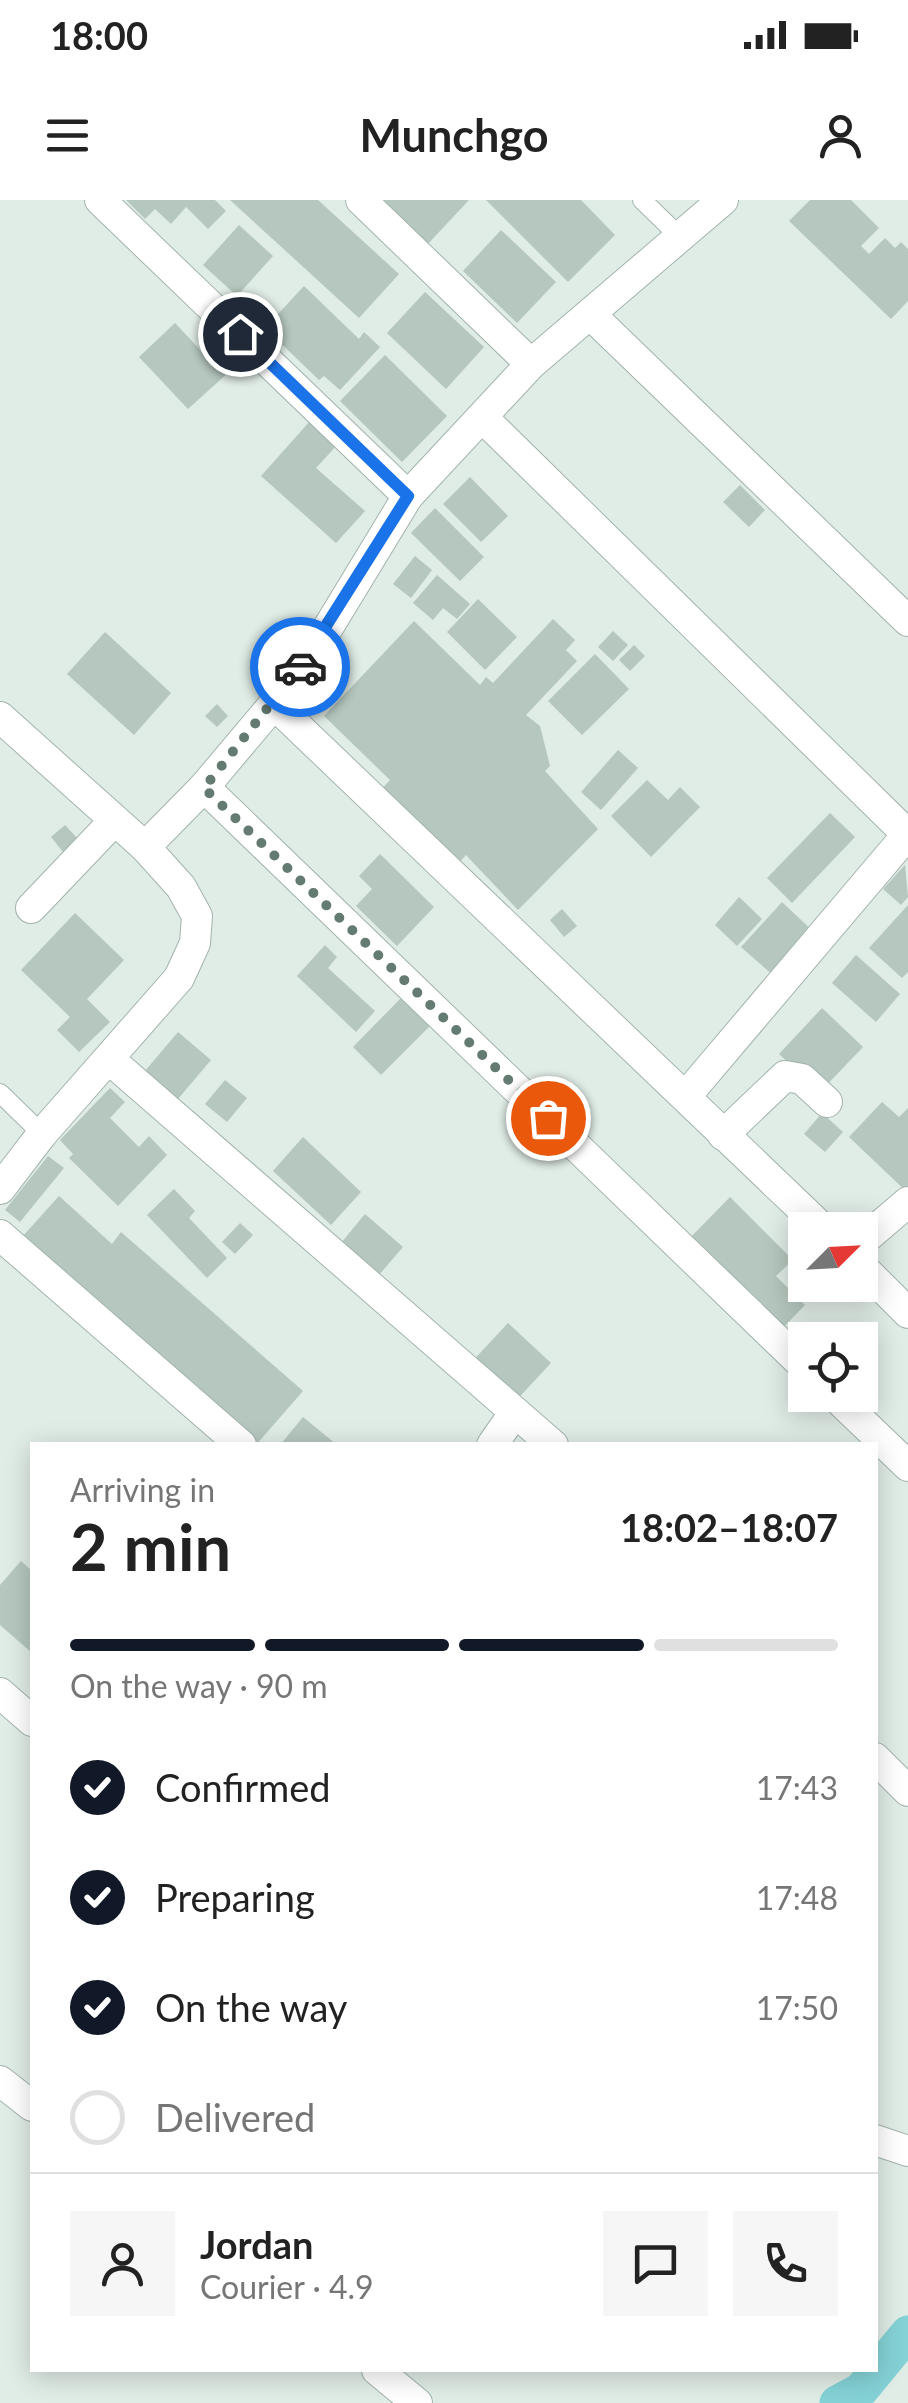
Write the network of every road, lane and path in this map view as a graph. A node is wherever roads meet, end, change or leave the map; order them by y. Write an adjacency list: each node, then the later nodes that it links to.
1 (100, 200): 9 (street)
2 (361, 200): 7 (street)
3 (642, 200): 5 (lane)
4 (723, 200): 5 (street)
5 (678, 235): 6 (street)
6 (591, 315): 7 (street); 10 (street)
7 (532, 364): 8 (street)
8 (482, 417): 9 (street); 15 (street)
9 (408, 496): 11 (street)
10 (908, 621)
11 (274, 704): 13 (street); 20 (street)
12 (0, 717): 14 (street)
13 (204, 788): 16 (street); 31 (street)
14 (113, 822): 16 (street); 17 (street)
15 (908, 835): 20 (street)
16 (144, 847): 18 (street)
17 (31, 908)
18 (109, 1059): 22 (street); 32 (street)
19 (0, 1093): 22 (lane)
20 (686, 1096): 23 (street)
21 (828, 1102): 23 (street)
22 (42, 1134): 24 (street)
23 (723, 1136): 26 (street)
24 (0, 1189)
25 (908, 1202): 27 (street)
26 (805, 1212)
27 (878, 1228)
28 (0, 1235): 34 (street)
29 (878, 1283): 30 (street)
30 (908, 1312)
31 (788, 1351)
32 (515, 1412): 35 (street); 36 (street)
33 (852, 1412): 37 (street)
34 (237, 1442)
35 (494, 1442)
36 (550, 1442)
37 (908, 1466)
38 (0, 1693): 39 (street)
39 (30, 1719)
40 (878, 1761): 41 (street)
41 (908, 1791)
42 (0, 2081): 43 (street)
43 (30, 2104)
44 (878, 2141): 45 (street)
45 (908, 2151)
46 (379, 2372): 47 (street)
47 (417, 2403)

